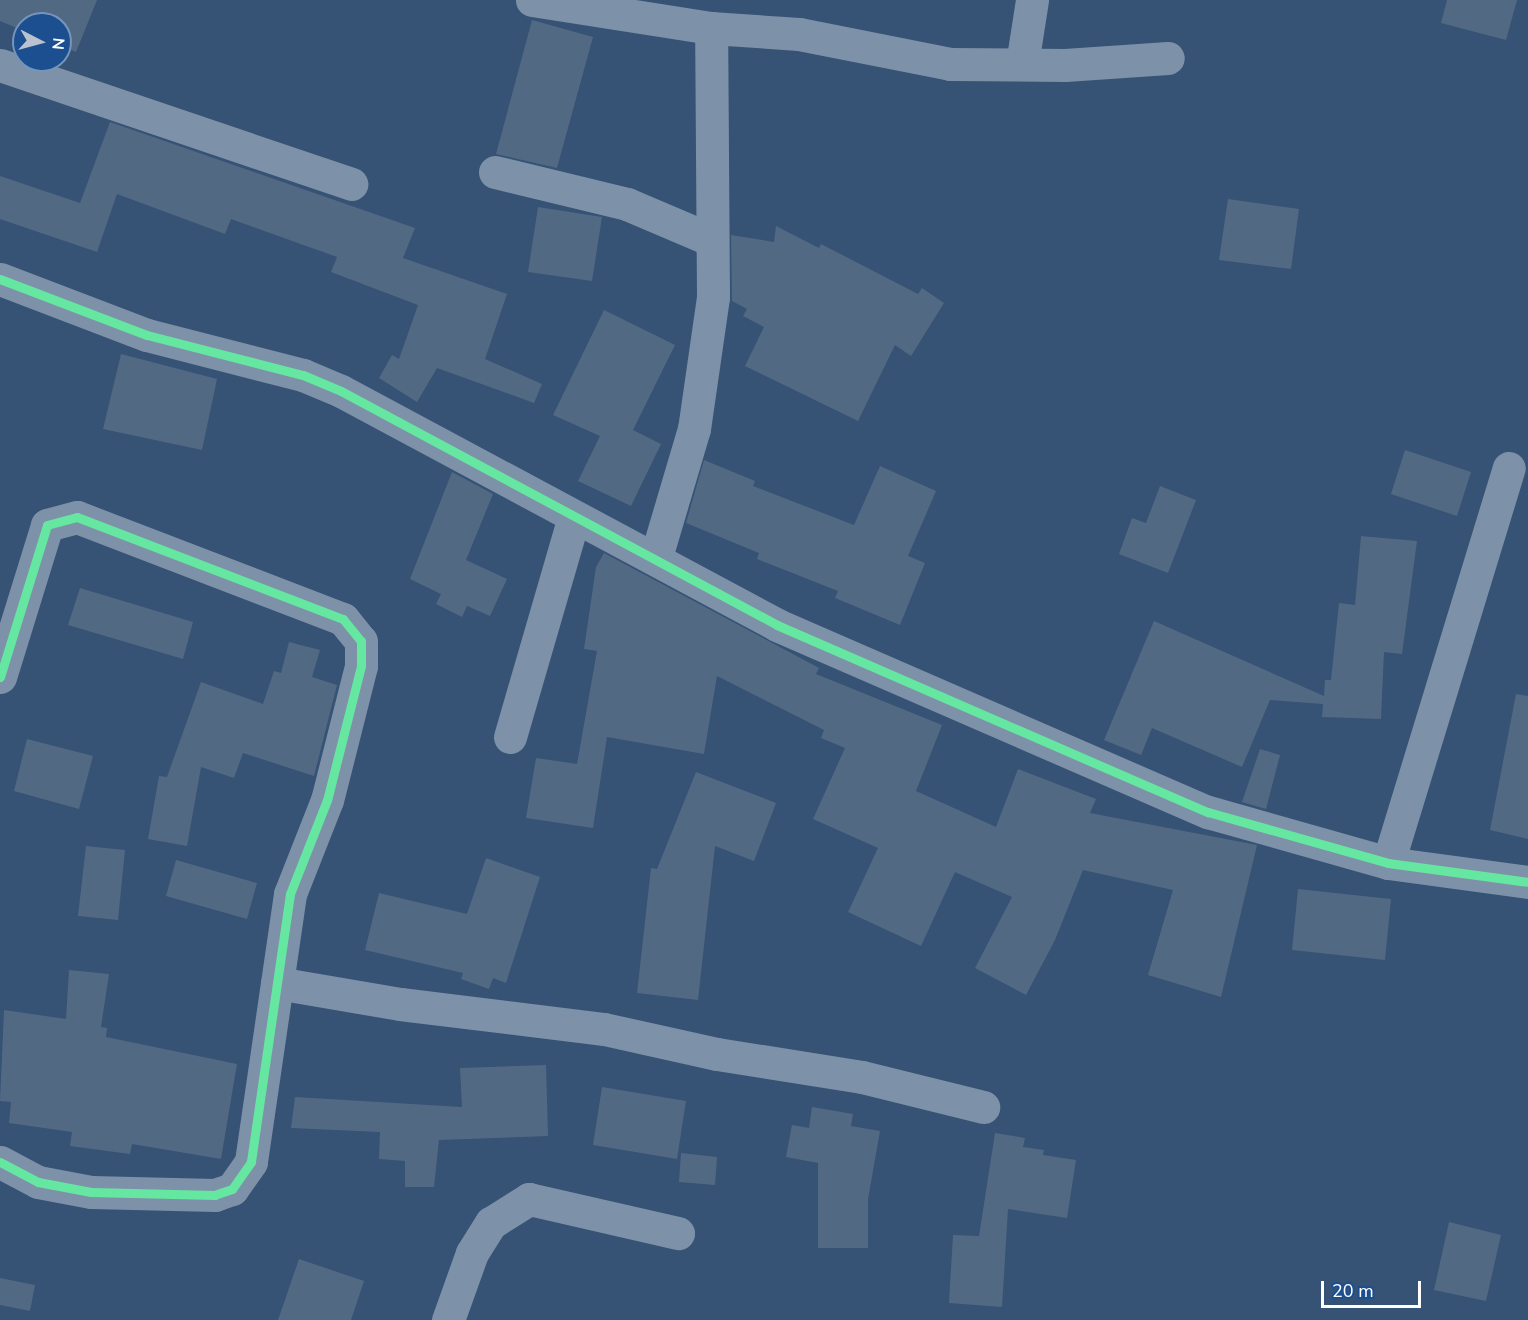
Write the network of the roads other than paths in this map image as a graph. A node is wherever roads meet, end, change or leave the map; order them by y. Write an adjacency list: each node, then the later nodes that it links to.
1 (532, 0): 3 (street)
2 (1032, 0): 6 (street)
3 (711, 28): 6 (street); 9 (street)
4 (1168, 58): 6 (street)
5 (0, 64): 8 (street)
6 (1022, 64)
7 (495, 172): 9 (street)
8 (351, 184)
9 (712, 240): 13 (street)
10 (0, 279): 12 (street)
11 (1509, 468): 16 (street)
12 (574, 517): 13 (street); 15 (street)
13 (656, 557): 16 (street)
14 (0, 677): 18 (street)
15 (510, 736)
16 (1388, 862): 17 (street)
17 (1528, 882)
18 (277, 982): 19 (street); 20 (street)
19 (983, 1107)
20 (0, 1162)
21 (678, 1233): 22 (street)
22 (448, 1320)

